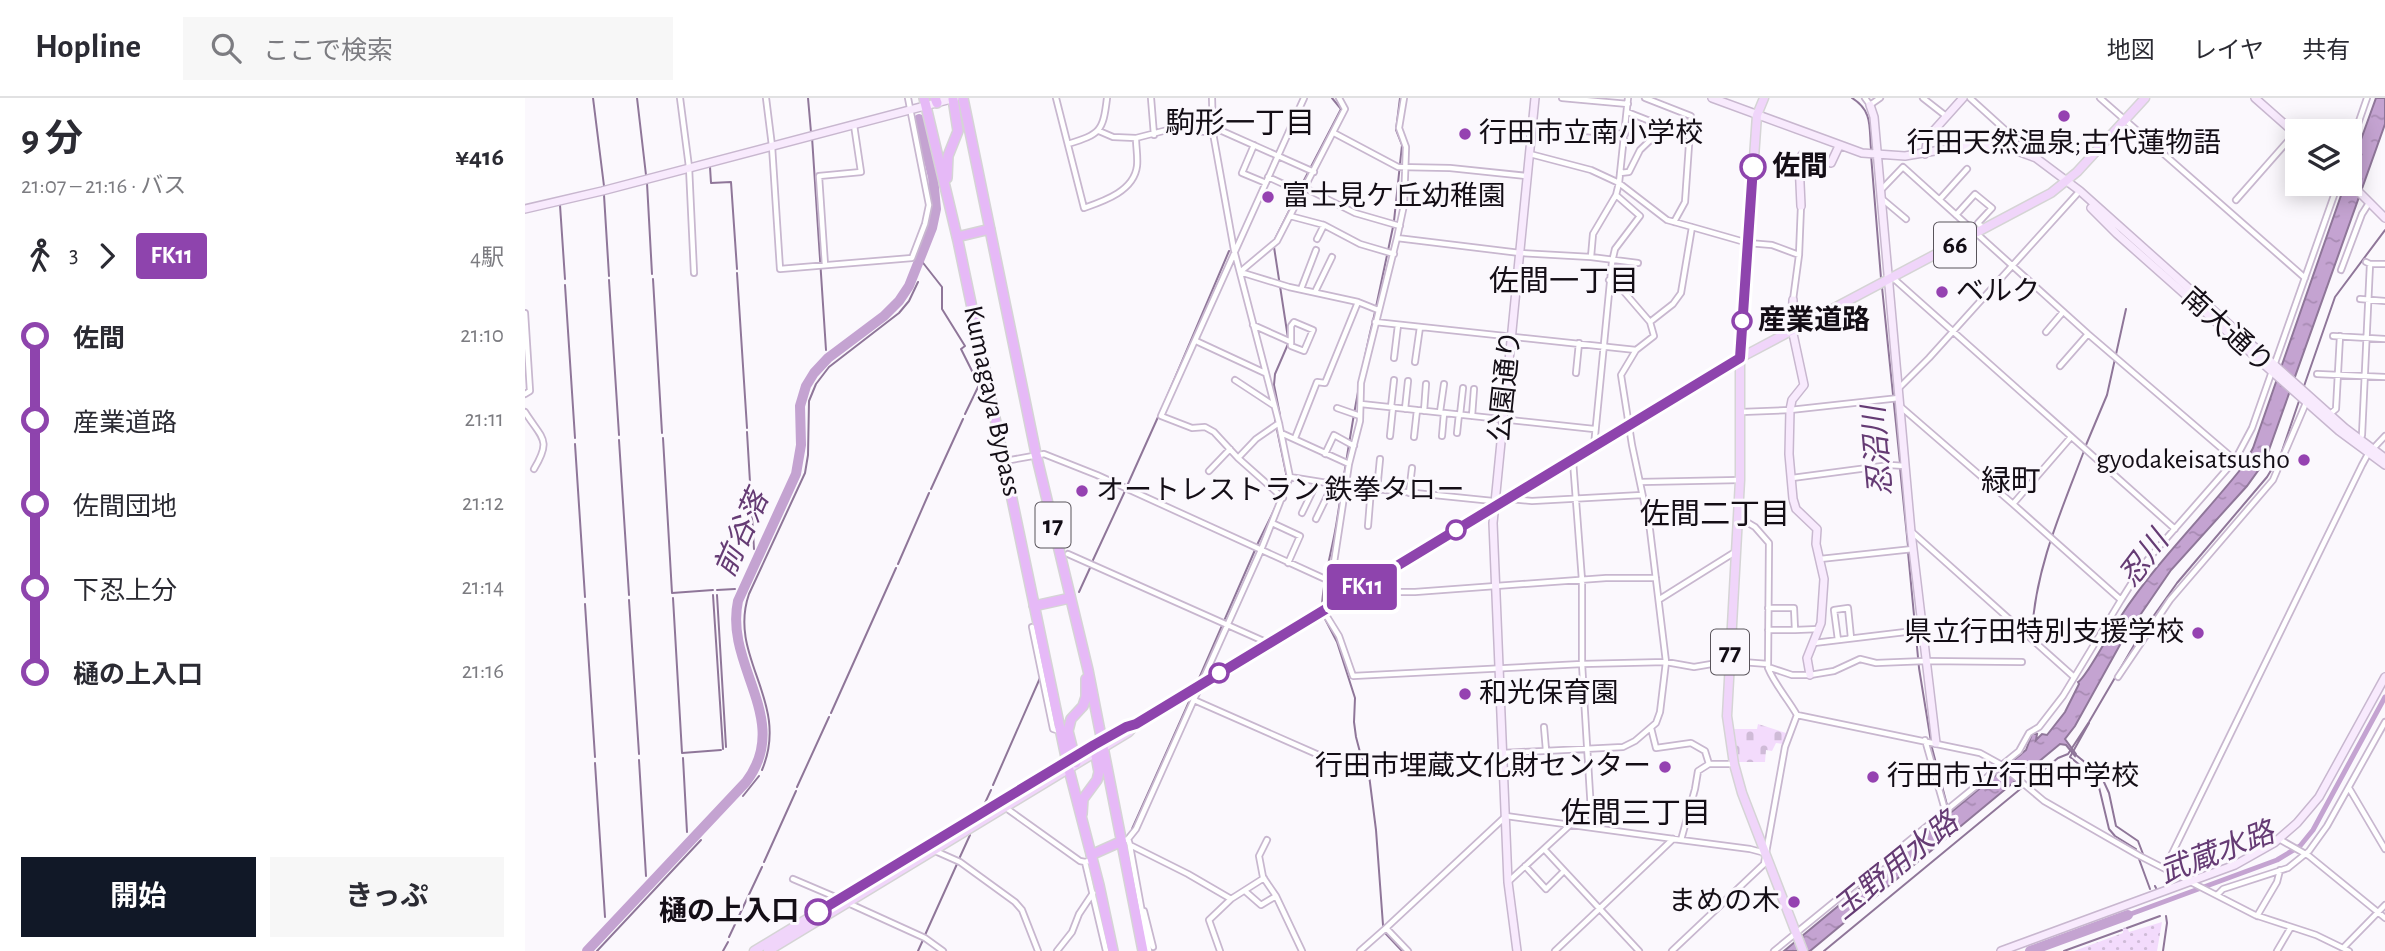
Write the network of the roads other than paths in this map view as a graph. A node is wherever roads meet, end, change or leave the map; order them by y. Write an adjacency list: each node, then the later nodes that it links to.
1 (680, 98): 59 (street)
2 (766, 98): 50 (street)
3 (908, 98): 30 (street)
4 (954, 98): 26 (street); 74 (highway)
5 (963, 98): 87 (highway, Kumagaya Bypass / 17)
6 (1056, 98): 48 (street)
7 (1107, 98): 40 (street)
8 (1151, 98): 45 (street)
9 (1212, 98): 38 (street)
10 (1304, 98): 56 (street)
11 (1339, 98): 43 (street)
12 (1405, 98): 58 (street)
13 (1535, 98): 54 (street, 公園通り)
14 (1562, 98): 27 (street)
15 (1645, 98): 46 (street)
16 (1712, 98): 32 (street, 南大通り)
17 (1764, 98): 32 (main road, 77)
18 (1880, 98): 28 (street)
19 (1923, 98): 33 (street)
20 (1963, 98): 33 (street)
21 (1969, 98): 53 (street)
22 (2100, 98): 35 (street)
23 (2145, 98): 35 (main road, 66)
24 (2255, 98): 36 (street)
25 (2367, 98): 34 (street)
26 (936, 100): 29 (street)
27 (1628, 101): 31 (street)
28 (1868, 101): 57 (street)
29 (925, 102): 30 (street); 74 (highway, Kumagaya Bypass / 17)
30 (911, 109): 37 (street); 103 (street)
31 (1627, 112): 39 (street); 44 (street)
32 (1757, 115): 51 (street, 南大通り); 92 (main road, 77)
33 (1947, 117): 55 (street)
34 (2360, 119)
35 (2125, 120): 65 (main road, 66); 108 (street)
36 (2285, 124)
37 (854, 125): 50 (street); 103 (street)
38 (1213, 127): 42 (street); 49 (street)
39 (1665, 127): 46 (street); 62 (street)
40 (1099, 131): 47 (street); 48 (street)
41 (1584, 131): 44 (street)
42 (1213, 133): 45 (street); 93 (street)
43 (1334, 133): 58 (street); 61 (street)
44 (1625, 134): 62 (street)
45 (1154, 135): 47 (street)
46 (1688, 136): 83 (street)
47 (1136, 138): 48 (street)
48 (1068, 144)
49 (1254, 145): 56 (street); 64 (street)
50 (772, 146): 59 (street); 103 (street)
51 (1839, 146): 57 (street, 南大通り); 77 (street)
52 (2285, 146): 75 (street)
53 (2012, 149): 55 (street, 南大通り); 65 (street, 南大通り)
54 (1530, 154): 63 (street, 公園通り); 66 (street)
55 (1925, 154): 57 (street, 南大通り)
56 (1277, 156): 61 (street); 64 (street)
57 (1877, 156): 69 (street)
58 (1404, 166): 63 (street); 85 (street)
59 (689, 167): 78 (street); 107 (street)
60 (1967, 169): 73 (street)
61 (1313, 172): 67 (street)
62 (1620, 173): 66 (street)
63 (1528, 176): 95 (street, 公園通り)
64 (1267, 180): 67 (street); 93 (street)
65 (2066, 182): 68 (street, 南大通り); 88 (main road, 66)
66 (1619, 183): 70 (street); 83 (street)
67 (1303, 191): 80 (street); 85 (street)
68 (2076, 191): 104 (street); 145 (street, 南大通り)
69 (1880, 194): 73 (street); 82 (street); 109 (street)
70 (1616, 195): 99 (street); 100 (street)
71 (2362, 195): 76 (street)
72 (2334, 196): 108 (street)
73 (1940, 199): 79 (street)
74 (949, 200): 89 (highway, Kumagaya Bypass / 17)
75 (2237, 200)
76 (2367, 200): 81 (street); 105 (street)
77 (1801, 206): 97 (street)
78 (525, 209)
79 (1956, 215): 88 (street); 88 (street)
80 (1290, 216): 84 (street); 106 (street)
81 (2385, 218)
82 (1906, 219)
83 (1674, 222): 86 (street)
84 (1324, 225): 91 (street); 96 (street)
85 (1400, 226): 90 (street)
86 (1692, 227): 92 (street); 121 (street)
87 (989, 229): 89 (highway); 196 (highway, Kumagaya Bypass / 17)
88 (1980, 231): 104 (street); 109 (main road, 66)
89 (957, 237): 203 (highway, Kumagaya Bypass / 17)
90 (1397, 238): 95 (street); 96 (street)
91 (1317, 239)
92 (1748, 243): 97 (street); 142 (main road, 77)
93 (1234, 250): 106 (street); 136 (street)
94 (1317, 250): 111 (street)
95 (1520, 253): 99 (street); 133 (street, 公園通り)
96 (1394, 254): 118 (street)
97 (1799, 256): 115 (street)
98 (1332, 257): 112 (street)
99 (1591, 257): 100 (street)
100 (1612, 262): 101 (street); 110 (street)
101 (1638, 264)
102 (2385, 264): 114 (street)
103 (825, 265)
104 (2011, 265): 119 (street); 127 (street)
105 (2341, 270)
106 (1240, 272): 111 (street); 124 (street)
107 (694, 273)
108 (2305, 278): 145 (street)
109 (1891, 279): 126 (main road, 66); 127 (street); 158 (street)
110 (1609, 280): 121 (street); 139 (street)
111 (1301, 289): 112 (street)
112 (1315, 292): 117 (street)
113 (2360, 299): 114 (street)
114 (2368, 299): 116 (street); 134 (street)
115 (1793, 300): 126 (street)
116 (2385, 301)
117 (1358, 302): 118 (street); 190 (street)
118 (1378, 310): 122 (street)
119 (2063, 312): 128 (street); 129 (street)
120 (525, 313): 130 (street)
121 (1650, 322): 140 (street)
122 (1375, 323): 123 (street); 163 (street)
123 (1398, 325): 125 (street); 141 (street)
124 (1253, 326): 137 (street); 146 (street)
125 (1420, 327): 133 (street); 143 (street)
126 (1792, 330): 142 (main road, 66); 170 (street)
127 (1952, 332): 158 (street); 189 (street)
128 (2046, 332)
129 (2088, 334): 144 (street); 202 (street)
130 (526, 336): 160 (street)
131 (2333, 336): 132 (street)
132 (2340, 336): 134 (street); 149 (street)
133 (1511, 337): 138 (street); 179 (street, 公園通り)
134 (2367, 337): 135 (street); 150 (street)
135 (2385, 339)
136 (1196, 341): 146 (street); 194 (street)
137 (1291, 342): 137 (street)
138 (1579, 343): 139 (street); 147 (street)
139 (1603, 346): 140 (street); 182 (street)
140 (1636, 350): 181 (street)
141 (1394, 358)
142 (1740, 358): 173 (main road, 77); 181 (main road, 66)
143 (1415, 362)
144 (2060, 366)
145 (2275, 369): 161 (street, 南大通り); 202 (street)
146 (1266, 373): 164 (street)
147 (1576, 373)
148 (2317, 374): 149 (street)
149 (2338, 375): 150 (street); 176 (street)
150 (2365, 376): 151 (street); 191 (street)
151 (2385, 377)
152 (1234, 380): 164 (street)
153 (1394, 380): 165 (street)
154 (1408, 381): 168 (street)
155 (1426, 384): 171 (street)
156 (1444, 384): 174 (street)
157 (1463, 388): 175 (street)
158 (1899, 388): 162 (street)
159 (1474, 389): 178 (street)
160 (525, 394)
161 (2302, 394): 176 (street, 南大通り); 195 (street, 南大通り); 269 (street)
162 (1899, 398): 166 (street); 170 (street)
163 (1361, 404): 165 (street); 177 (street)
164 (1274, 406): 180 (street)
165 (1392, 407): 168 (street); 185 (street)
166 (1900, 407): 206 (street); 224 (street)
167 (1337, 408): 177 (street)
168 (1405, 408): 169 (street)
169 (1417, 410): 171 (street); 188 (street)
170 (1790, 410): 173 (street); 211 (street)
171 (1424, 411): 174 (street)
172 (525, 412): 208 (street)
173 (1740, 412): 212 (main road, 77)
174 (1442, 413): 175 (street); 186 (street)
175 (1459, 414): 178 (street); 184 (street)
176 (2330, 414): 191 (street, 南大通り)
177 (1360, 416): 192 (street)
178 (1472, 416): 179 (street)
179 (1503, 419): 182 (street); 223 (street, 公園通り)
180 (1277, 424): 183 (street); 198 (street)
181 (1629, 425): 193 (main road, 66); 214 (street)
182 (1594, 429): 193 (street)
183 (1281, 432): 190 (street); 210 (street)
184 (1457, 433)
185 (1390, 436)
186 (1441, 436)
187 (2385, 436): 195 (street)
188 (1414, 437)
189 (2071, 437): 224 (street); 230 (street)
190 (1294, 438): 197 (street)
191 (2360, 440): 195 (street, 南大通り)
192 (1354, 446): 197 (street); 204 (street)
193 (1594, 446): 201 (main road, 66)
194 (1230, 449): 198 (street); 209 (street)
195 (2370, 451): 199 (street, 南大通り); 205 (street, 南大通り); 309 (street)
196 (1036, 454): 203 (street); 233 (street); 243 (highway, Kumagaya Bypass / 17)
197 (1325, 454): 204 (street)
198 (1238, 458): 220 (street)
199 (2385, 458)
200 (1380, 459): 217 (street)
201 (1573, 459): 221 (main road, 66); 222 (street)
202 (2235, 460): 230 (street)
203 (1005, 461): 246 (highway, Kumagaya Bypass / 17)
204 (1349, 464): 216 (street)
205 (2385, 465)
206 (1906, 466): 211 (street); 231 (street)
207 (1412, 468): 218 (street)
208 (534, 469)
209 (1209, 471)
210 (1290, 477): 213 (street); 220 (street)
211 (1791, 478): 236 (street)
212 (1740, 480): 214 (street); 226 (main road, 77)
213 (1317, 482): 215 (street); 225 (street)
214 (1640, 482): 219 (street)
215 (1333, 484): 216 (street); 227 (street)
216 (1346, 486): 217 (street); 248 (street)
217 (1374, 489): 218 (street); 229 (street)
218 (1409, 493): 223 (street)
219 (1642, 495): 222 (street); 239 (street)
220 (1281, 497): 228 (street)
221 (1508, 498): 222 (street); 223 (main road, 66)
222 (1577, 499): 240 (street)
223 (1493, 504): 241 (street, 公園通り); 242 (main road, 66)
224 (2013, 504): 245 (street)
225 (1303, 513)
226 (1738, 516): 234 (main road, 77); 247 (street)
227 (1316, 519)
228 (1272, 523): 233 (street); 237 (street)
229 (1368, 526)
230 (2175, 529): 245 (street)
231 (1911, 531): 232 (street); 268 (street)
232 (1914, 549): 236 (street); 254 (street)
233 (1260, 550): 237 (street); 249 (street)
234 (1736, 552): 244 (street); 261 (main road, 77)
235 (1068, 554): 249 (street)
236 (1820, 559): 251 (street)
237 (1288, 562): 238 (street)
238 (1323, 578)
239 (1656, 578): 240 (street); 244 (street)
240 (1582, 580): 241 (street); 263 (street)
241 (1494, 587): 242 (street); 266 (street, 公園通り)
242 (1355, 592): 248 (main road, 66)
243 (1070, 598): 246 (highway); 265 (highway, Kumagaya Bypass / 17)
244 (1660, 599): 260 (street)
245 (2121, 600): 268 (street)
246 (1034, 606): 278 (highway, Kumagaya Bypass / 17)
247 (1768, 608): 252 (street); 253 (street)
248 (1324, 610): 257 (main road, 66); 266 (street)
249 (1227, 624): 257 (street); 271 (street)
250 (1032, 627): 278 (street)
251 (1819, 629): 253 (street); 258 (street)
252 (1768, 630): 253 (street); 264 (street)
253 (1795, 630)
254 (1922, 630): 255 (street); 259 (street)
255 (1851, 638): 256 (street); 256 (street)
256 (1838, 640): 258 (street)
257 (1269, 643): 271 (main road, 66)
258 (1813, 643): 267 (street)
259 (1926, 661): 262 (street); 267 (street); 280 (street)
260 (1666, 662): 261 (street); 263 (street); 277 (street)
261 (1729, 662): 264 (street); 288 (main road, 77)
262 (2022, 662)
263 (1582, 664): 266 (street); 282 (street)
264 (1768, 665): 267 (street); 274 (street)
265 (1088, 670): 281 (highway, Kumagaya Bypass / 17); 286 (highway, 17)
266 (1498, 670): 284 (street, 公園通り)
267 (1810, 675)
268 (2074, 677): 289 (street)
269 (2118, 677)
270 (2385, 677): 272 (street)
271 (1199, 685): 273 (main road, 66)
272 (2383, 687): 298 (street)
273 (1192, 695): 281 (main road, 66); 285 (street); 301 (street)
274 (1797, 715): 279 (street); 305 (street)
275 (2385, 722): 290 (street)
276 (1543, 727): 283 (street)
277 (1651, 728): 282 (street); 287 (street)
278 (1061, 731): 286 (highway, Kumagaya Bypass / 17)
279 (1925, 740): 280 (street); 292 (street)
280 (1936, 743): 289 (street)
281 (1099, 746): 286 (main road, 66); 294 (highway, 17); 301 (highway, Kumagaya Bypass / 17)
282 (1587, 747): 283 (street); 296 (street)
283 (1546, 750): 284 (street)
284 (1501, 753): 293 (street, 公園通り)
285 (1321, 756)
286 (1072, 762): 291 (main road, 66); 294 (highway, Kumagaya Bypass / 17)
287 (1709, 764): 288 (street); 300 (street)
288 (1734, 764): 305 (main road, 77)
289 (2001, 765): 292 (street); 309 (street)
290 (2349, 788): 304 (street); 306 (street)
291 (1003, 804): 302 (main road, 66); 307 (street)
292 (1945, 810): 329 (street)
293 (1506, 816): 295 (street); 314 (street, 公園通り); 328 (street)
294 (1080, 819): 307 (highway, Kumagaya Bypass / 17)
295 (1571, 824): 296 (street); 303 (street)
296 (1592, 827): 297 (street)
297 (1673, 839): 300 (street); 323 (street)
298 (2279, 839): 306 (street); 315 (street)
299 (1267, 840): 313 (street)
300 (1681, 840): 305 (street)
301 (1126, 842): 307 (highway); 320 (street); 331 (highway, Kumagaya Bypass / 17); 331 (street)
302 (930, 849): 321 (main road, 66); 335 (street)
303 (1544, 849): 308 (street); 310 (street)
304 (2385, 849)
305 (1765, 853): 329 (main road, 77); 346 (street)
306 (2303, 853): 311 (street); 324 (street)
307 (1090, 859): 317 (street); 338 (highway, Kumagaya Bypass / 17)
308 (1525, 866): 310 (street); 314 (street)
309 (2165, 868): 315 (street)
310 (1564, 870): 323 (street)
311 (2280, 870): 318 (street); 325 (street)
312 (793, 878): 321 (street)
313 (1264, 878): 316 (street); 319 (street)
314 (1508, 881): 343 (street, 公園通り)
315 (2194, 883): 318 (street); 349 (street)
316 (1245, 891): 319 (street); 320 (street)
317 (1093, 893): 336 (street); 337 (street)
318 (2217, 895): 325 (street)
319 (1276, 896): 340 (street)
320 (1231, 900): 339 (street)
321 (843, 901): 332 (main road, 66); 333 (main road, 66); 334 (street)
322 (2385, 905): 324 (street)
323 (1600, 909): 344 (street); 345 (street)
324 (2378, 911): 326 (street); 330 (street)
325 (2257, 916): 327 (street)
326 (2385, 918)
327 (2291, 927): 330 (street); 350 (street)
328 (1386, 928): 341 (street); 342 (street)
329 (1795, 933): 347 (street); 348 (main road, 77)
330 (2346, 949)
331 (1149, 950)
332 (755, 951)
333 (768, 951)
334 (943, 951)
335 (1038, 951)
336 (1057, 951)
337 (1106, 951)
338 (1113, 951)
339 (1220, 951)
340 (1303, 951)
341 (1360, 951)
342 (1408, 951)
343 (1517, 951)
344 (1555, 951)
345 (1639, 951)
346 (1672, 951)
347 (1774, 951)
348 (1803, 951)
349 (2001, 951)
350 (2277, 951)

